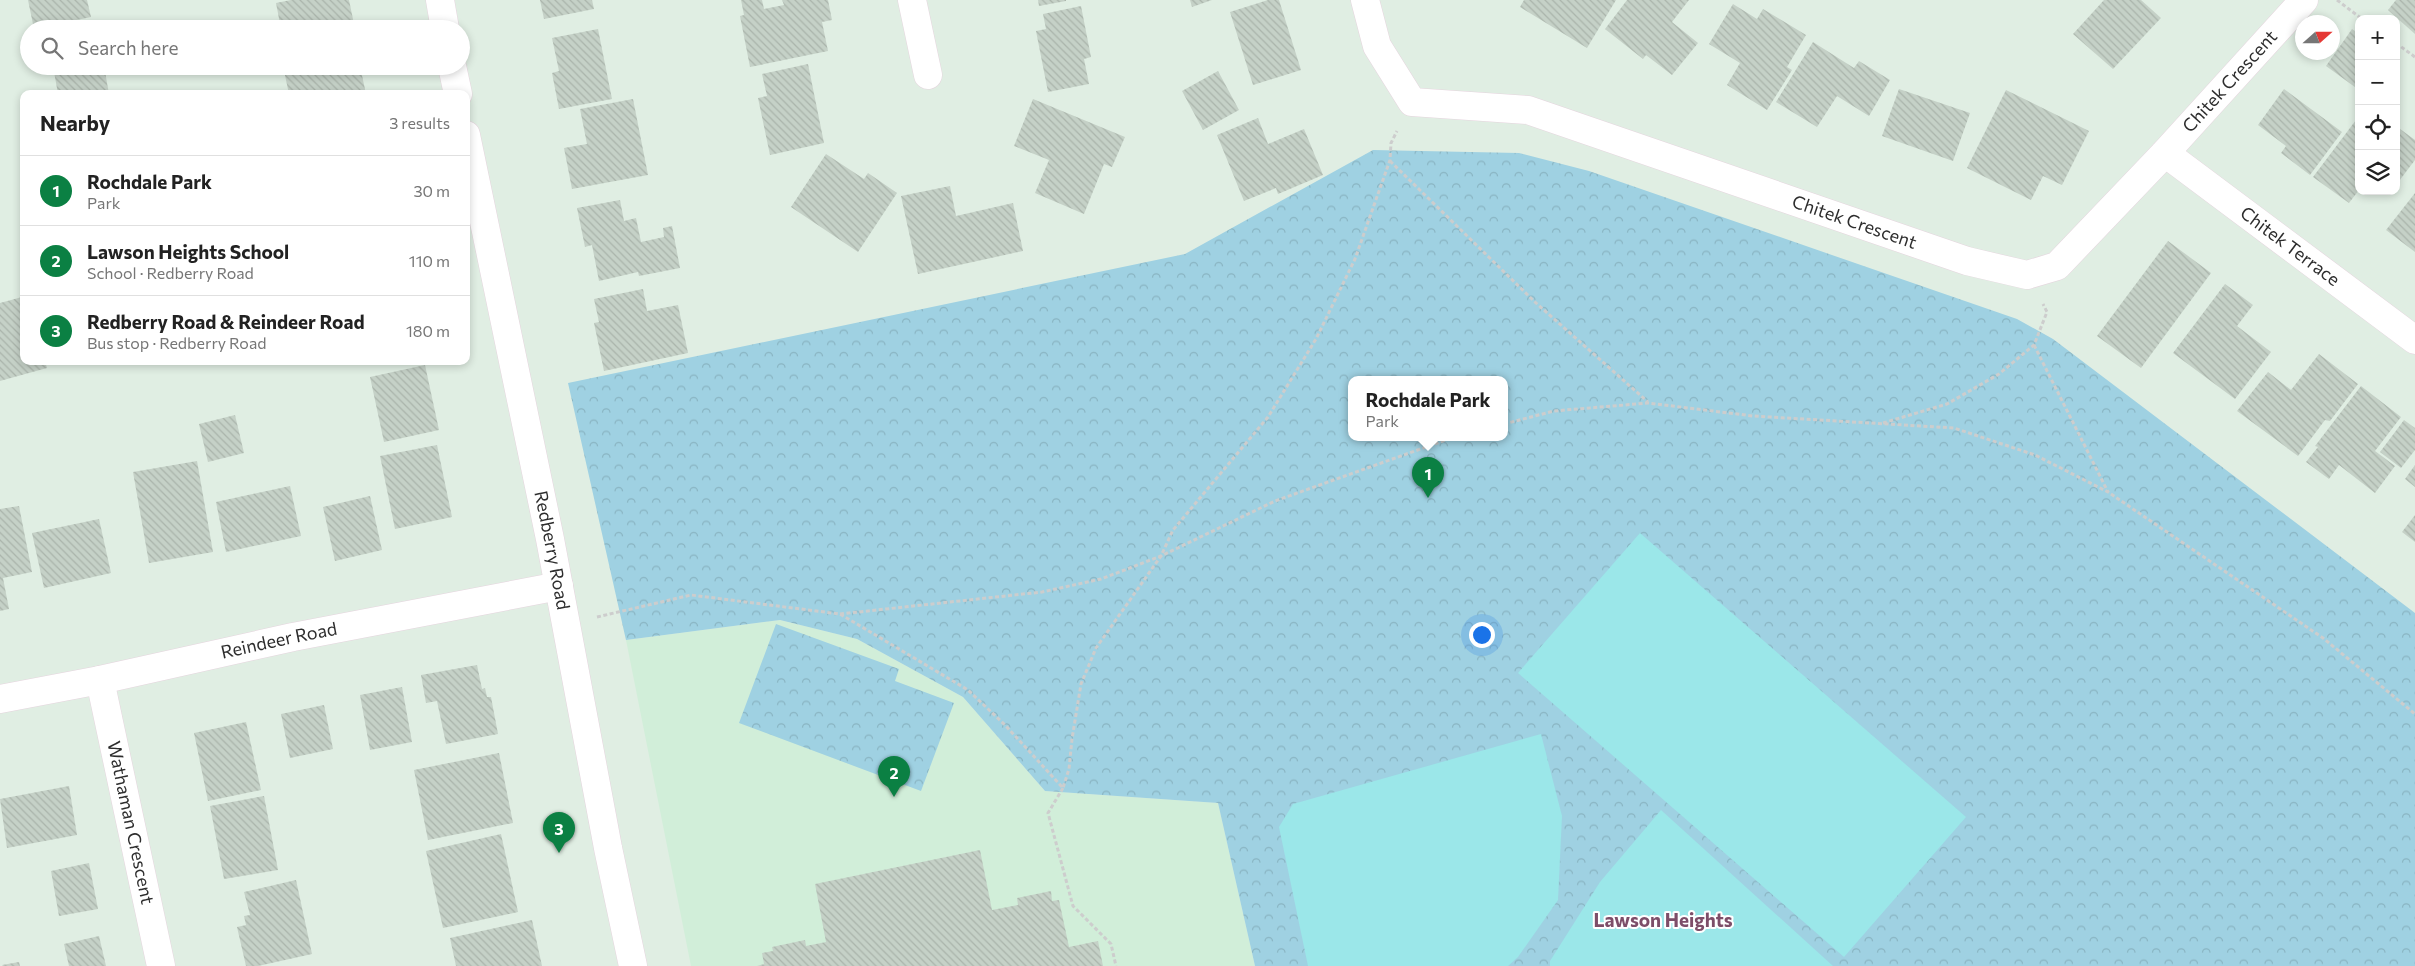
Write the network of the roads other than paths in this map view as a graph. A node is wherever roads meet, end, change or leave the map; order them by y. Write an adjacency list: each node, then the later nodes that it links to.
1 (440, 0): 5 (street)
2 (912, 0): 6 (street)
3 (1365, 0): 9 (street, Chitek Crescent)
4 (2304, 0): 9 (street, Chitek Crescent)
5 (443, 20)
6 (928, 74)
7 (454, 75): 8 (street)
8 (457, 90)
9 (2165, 153): 11 (street, Chitek Terrace)
10 (470, 154): 12 (street, Redberry Road)
11 (2415, 340)
12 (559, 586): 13 (street, Reindeer Road); 16 (street, Redberry Road)
13 (100, 680): 14 (street, Reindeer Road); 15 (street, Wathaman Crescent)
14 (0, 699)
15 (161, 966)
16 (633, 966)

